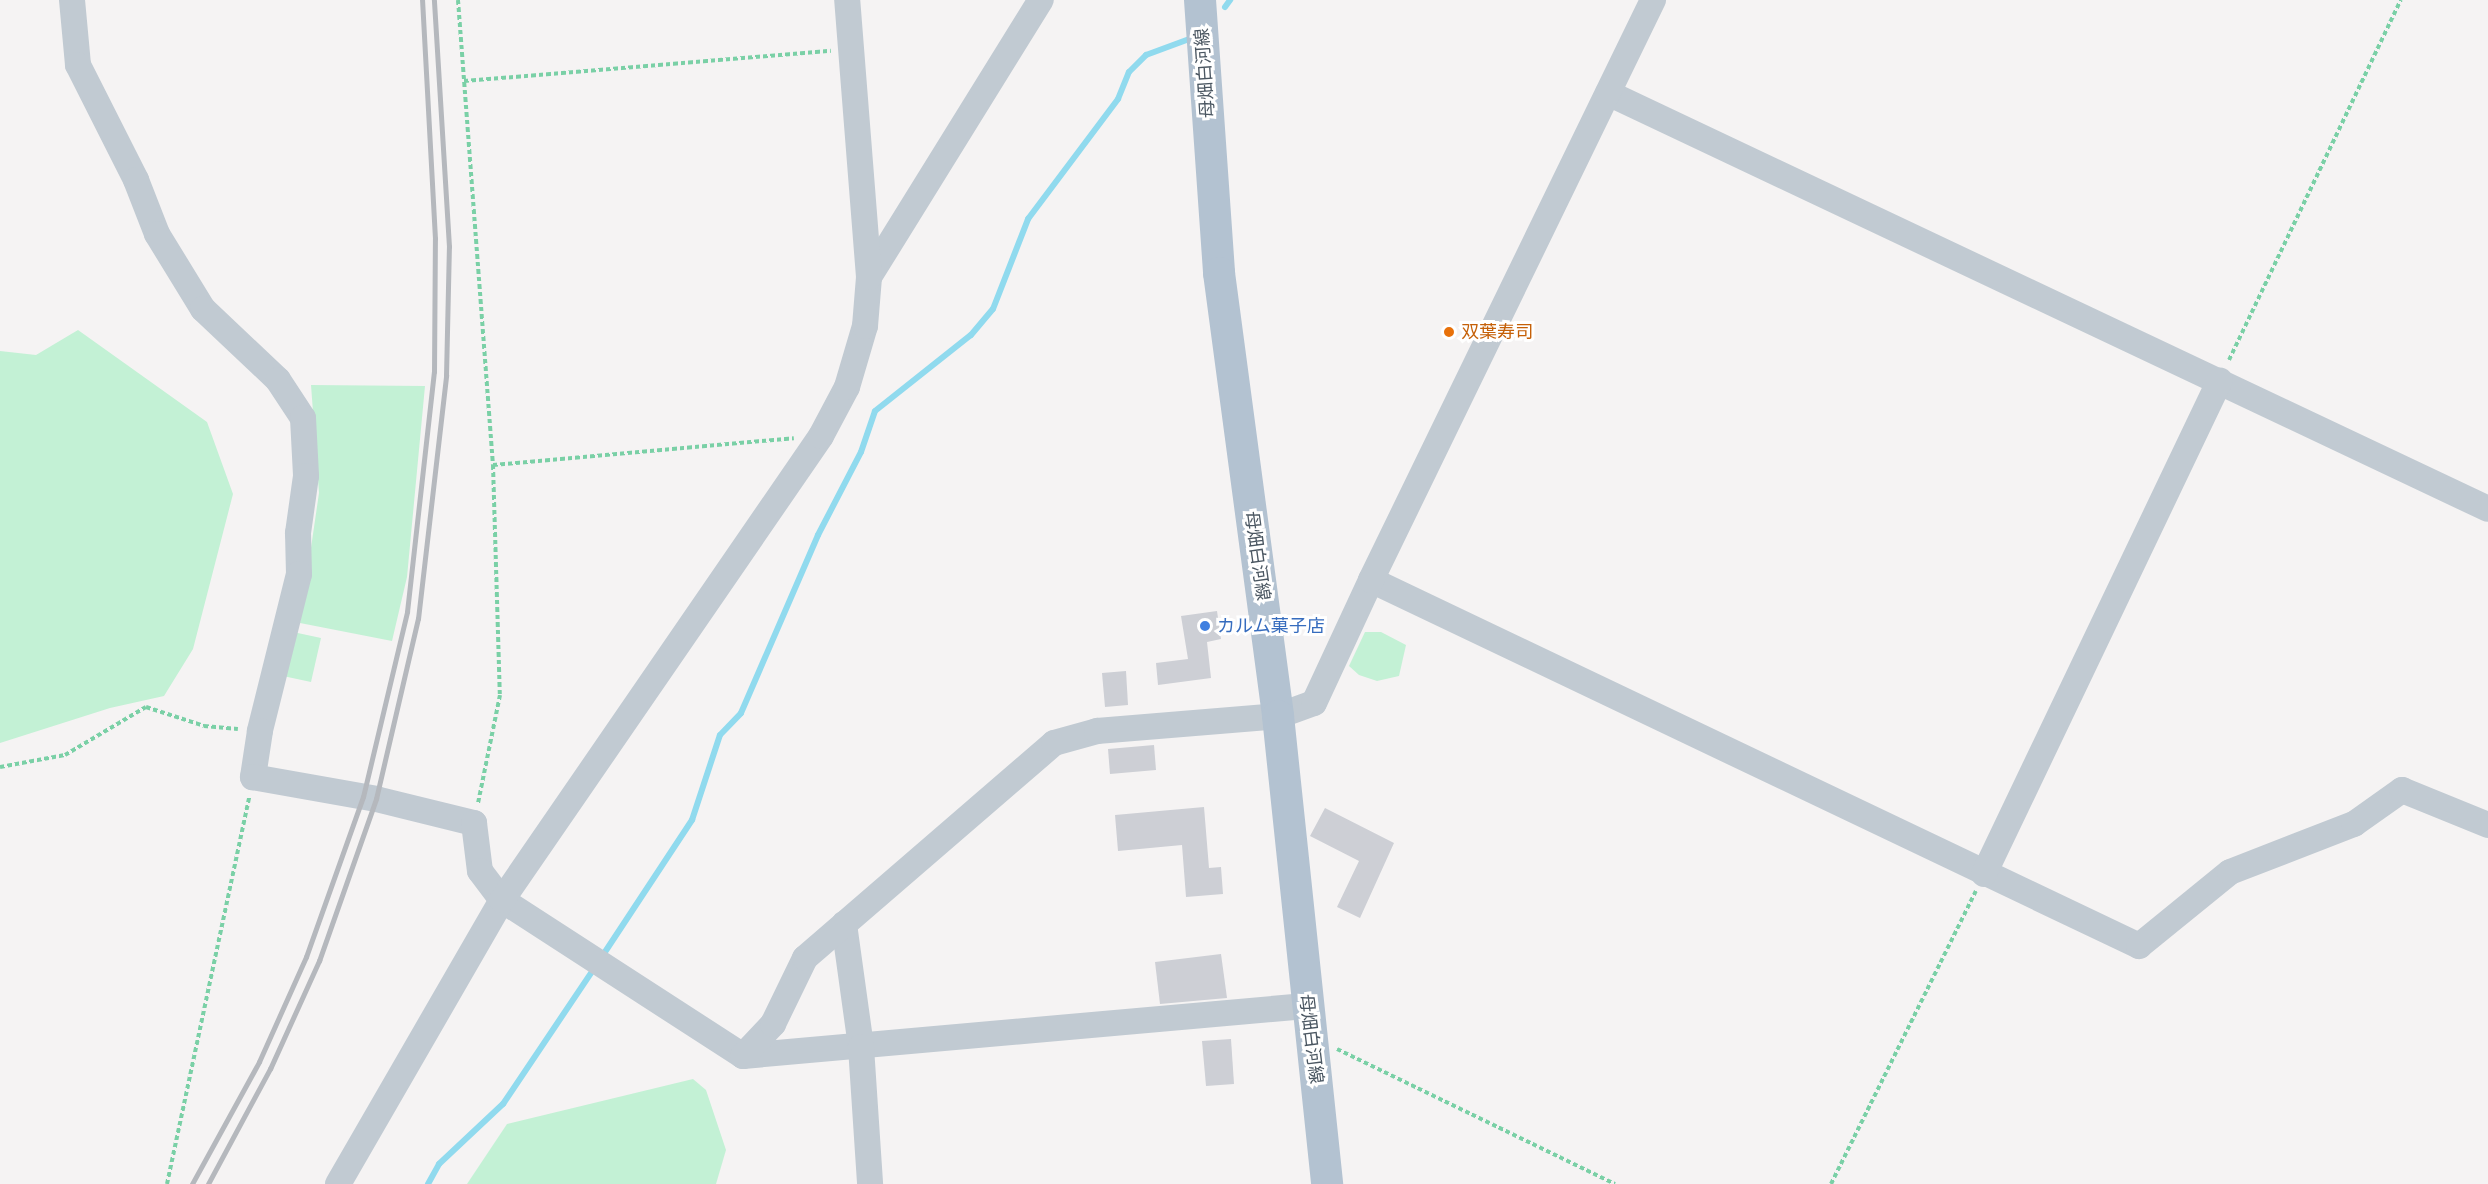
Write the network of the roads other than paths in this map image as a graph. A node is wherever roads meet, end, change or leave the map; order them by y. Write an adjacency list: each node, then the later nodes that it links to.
1 (72, 0): 14 (street)
2 (847, 0): 7 (street)
3 (1041, 0): 7 (street)
4 (1200, 0): 11 (main road, 母畑白河線)
5 (1653, 0): 6 (street)
6 (1608, 93): 8 (street); 10 (street)
7 (869, 277): 14 (street)
8 (2220, 380): 9 (street); 13 (street)
9 (2488, 509)
10 (1371, 580): 11 (street); 13 (street)
11 (1278, 716): 15 (street); 16 (main road, 母畑白河線)
12 (2488, 825): 13 (street)
13 (1984, 874)
14 (502, 900): 18 (street); 19 (street)
15 (844, 924): 17 (street); 18 (street)
16 (1306, 1006): 17 (street); 21 (main road, 母畑白河線)
17 (861, 1047): 18 (street); 20 (street)
18 (744, 1056)
19 (338, 1184)
20 (870, 1184)
21 (1327, 1184)

